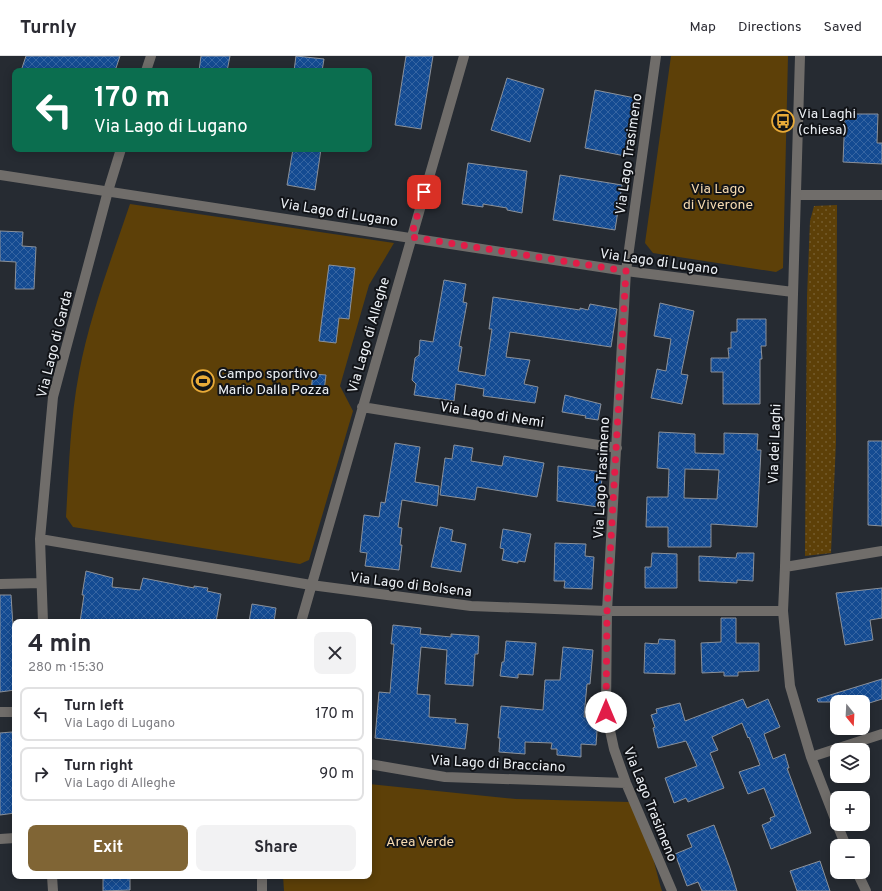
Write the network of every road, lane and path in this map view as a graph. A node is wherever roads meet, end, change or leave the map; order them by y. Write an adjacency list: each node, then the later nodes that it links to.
1 (151, 56): 5 (street)
2 (464, 56): 11 (street, Via Lago di Alleghe)
3 (656, 56): 12 (street, Via Lago Trasimeno)
4 (800, 56): 9 (street, Via dei Laghi)
5 (147, 68)
6 (120, 152): 8 (street, Via Lago di Garda)
7 (0, 175): 8 (street, Via Lago di Lugano)
8 (108, 191): 11 (street, Via Lago di Lugano); 16 (street, Via Lago di Garda)
9 (796, 195): 10 (street); 13 (street, Via dei Laghi)
10 (882, 195)
11 (411, 237): 12 (street, Via Lago di Lugano); 14 (street, Via Lago di Alleghe)
12 (626, 271): 13 (street, Via Lago di Lugano); 15 (street, Via Lago Trasimeno)
13 (793, 292): 18 (street, Via dei Laghi)
14 (362, 407): 15 (street, Via Lago di Nemi); 21 (street, Via Lago di Alleghe)
15 (617, 448): 22 (street, Via Lago Trasimeno)
16 (40, 540): 19 (street, Via Lago di Garda); 21 (street, Via Lago di Bolsena)
17 (882, 551): 18 (street)
18 (784, 567): 23 (street, Via dei Laghi)
19 (41, 583): 20 (street); 24 (street, Via Lago di Garda)
20 (0, 584)
21 (311, 585): 22 (street, Via Lago di Bolsena); 25 (street, Via Lago di Alleghe)
22 (607, 611): 23 (street, Via Lago di Bolsena); 31 (street, Via Lago Trasimeno)
23 (783, 611): 29 (street, Via dei Laghi)
24 (43, 619)
25 (302, 619)
26 (0, 712): 27 (street)
27 (12, 712)
28 (882, 734): 29 (street)
29 (811, 757): 32 (street, Via dei Laghi)
30 (372, 765): 31 (street, Via Lago di Bracciano)
31 (626, 783): 40 (street, Via Lago Trasimeno)
32 (830, 806)
33 (12, 838): 34 (street)
34 (0, 839)
35 (52, 879): 38 (street)
36 (262, 879): 39 (street)
37 (860, 879): 41 (street)
38 (53, 891)
39 (262, 891)
40 (672, 891)
41 (866, 891)

